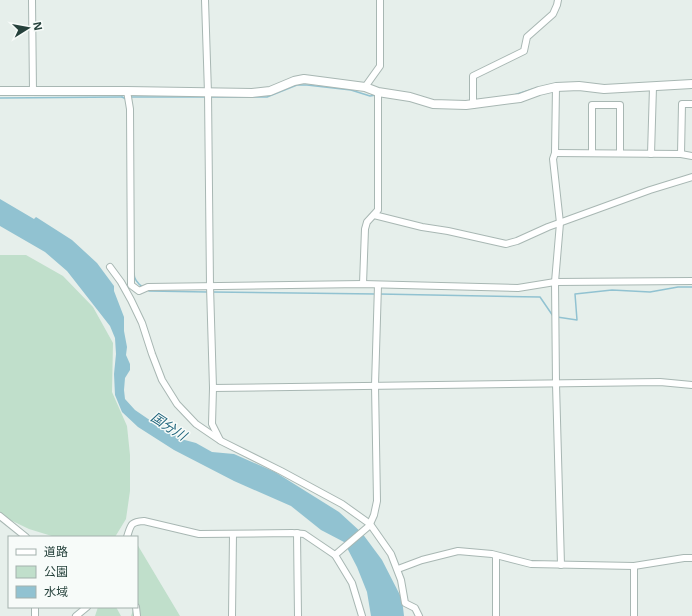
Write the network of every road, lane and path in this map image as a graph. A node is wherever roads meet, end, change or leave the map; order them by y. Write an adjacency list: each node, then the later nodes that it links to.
1 (32, 0): 10 (street)
2 (205, 0): 13 (street)
3 (380, 0): 6 (street)
4 (558, 0): 15 (street)
5 (692, 84): 8 (street)
6 (365, 86): 12 (street); 13 (street)
7 (556, 87): 8 (street); 15 (street); 16 (street)
8 (653, 87): 19 (street)
9 (0, 91): 10 (street)
10 (33, 91): 11 (street)
11 (127, 91): 13 (street); 30 (street)
12 (378, 92): 15 (street); 23 (street)
13 (208, 93): 30 (street)
14 (692, 104): 20 (street)
15 (473, 105)
16 (555, 153): 17 (street); 24 (street)
17 (592, 153): 18 (street); 18 (street)
18 (620, 153): 19 (street)
19 (651, 154): 20 (street)
20 (681, 154): 21 (street)
21 (692, 156)
22 (692, 177): 24 (street)
23 (374, 215): 24 (street); 28 (street)
24 (560, 223): 27 (street)
25 (110, 267): 35 (street)
26 (692, 281): 27 (street)
27 (555, 282): 29 (street); 31 (street)
28 (363, 284): 29 (street); 30 (street)
29 (378, 285): 32 (street)
30 (210, 286): 34 (street)
31 (556, 384): 32 (street); 33 (street); 45 (street)
32 (375, 385): 34 (street); 37 (street)
33 (692, 385)
34 (213, 388): 35 (street)
35 (221, 441): 37 (street)
36 (0, 516): 40 (street)
37 (370, 525): 42 (street); 47 (street)
38 (297, 533): 39 (street); 42 (street); 51 (street)
39 (234, 534): 41 (street); 50 (street)
40 (25, 536)
41 (127, 536)
42 (335, 555): 52 (street)
43 (496, 556): 45 (street); 47 (street); 54 (street)
44 (692, 558): 46 (street)
45 (560, 565): 46 (street)
46 (634, 566): 55 (street)
47 (398, 569): 53 (street)
48 (86, 608): 49 (street)
49 (76, 616)
50 (232, 616)
51 (298, 616)
52 (362, 616)
53 (419, 616)
54 (496, 616)
55 (634, 616)

